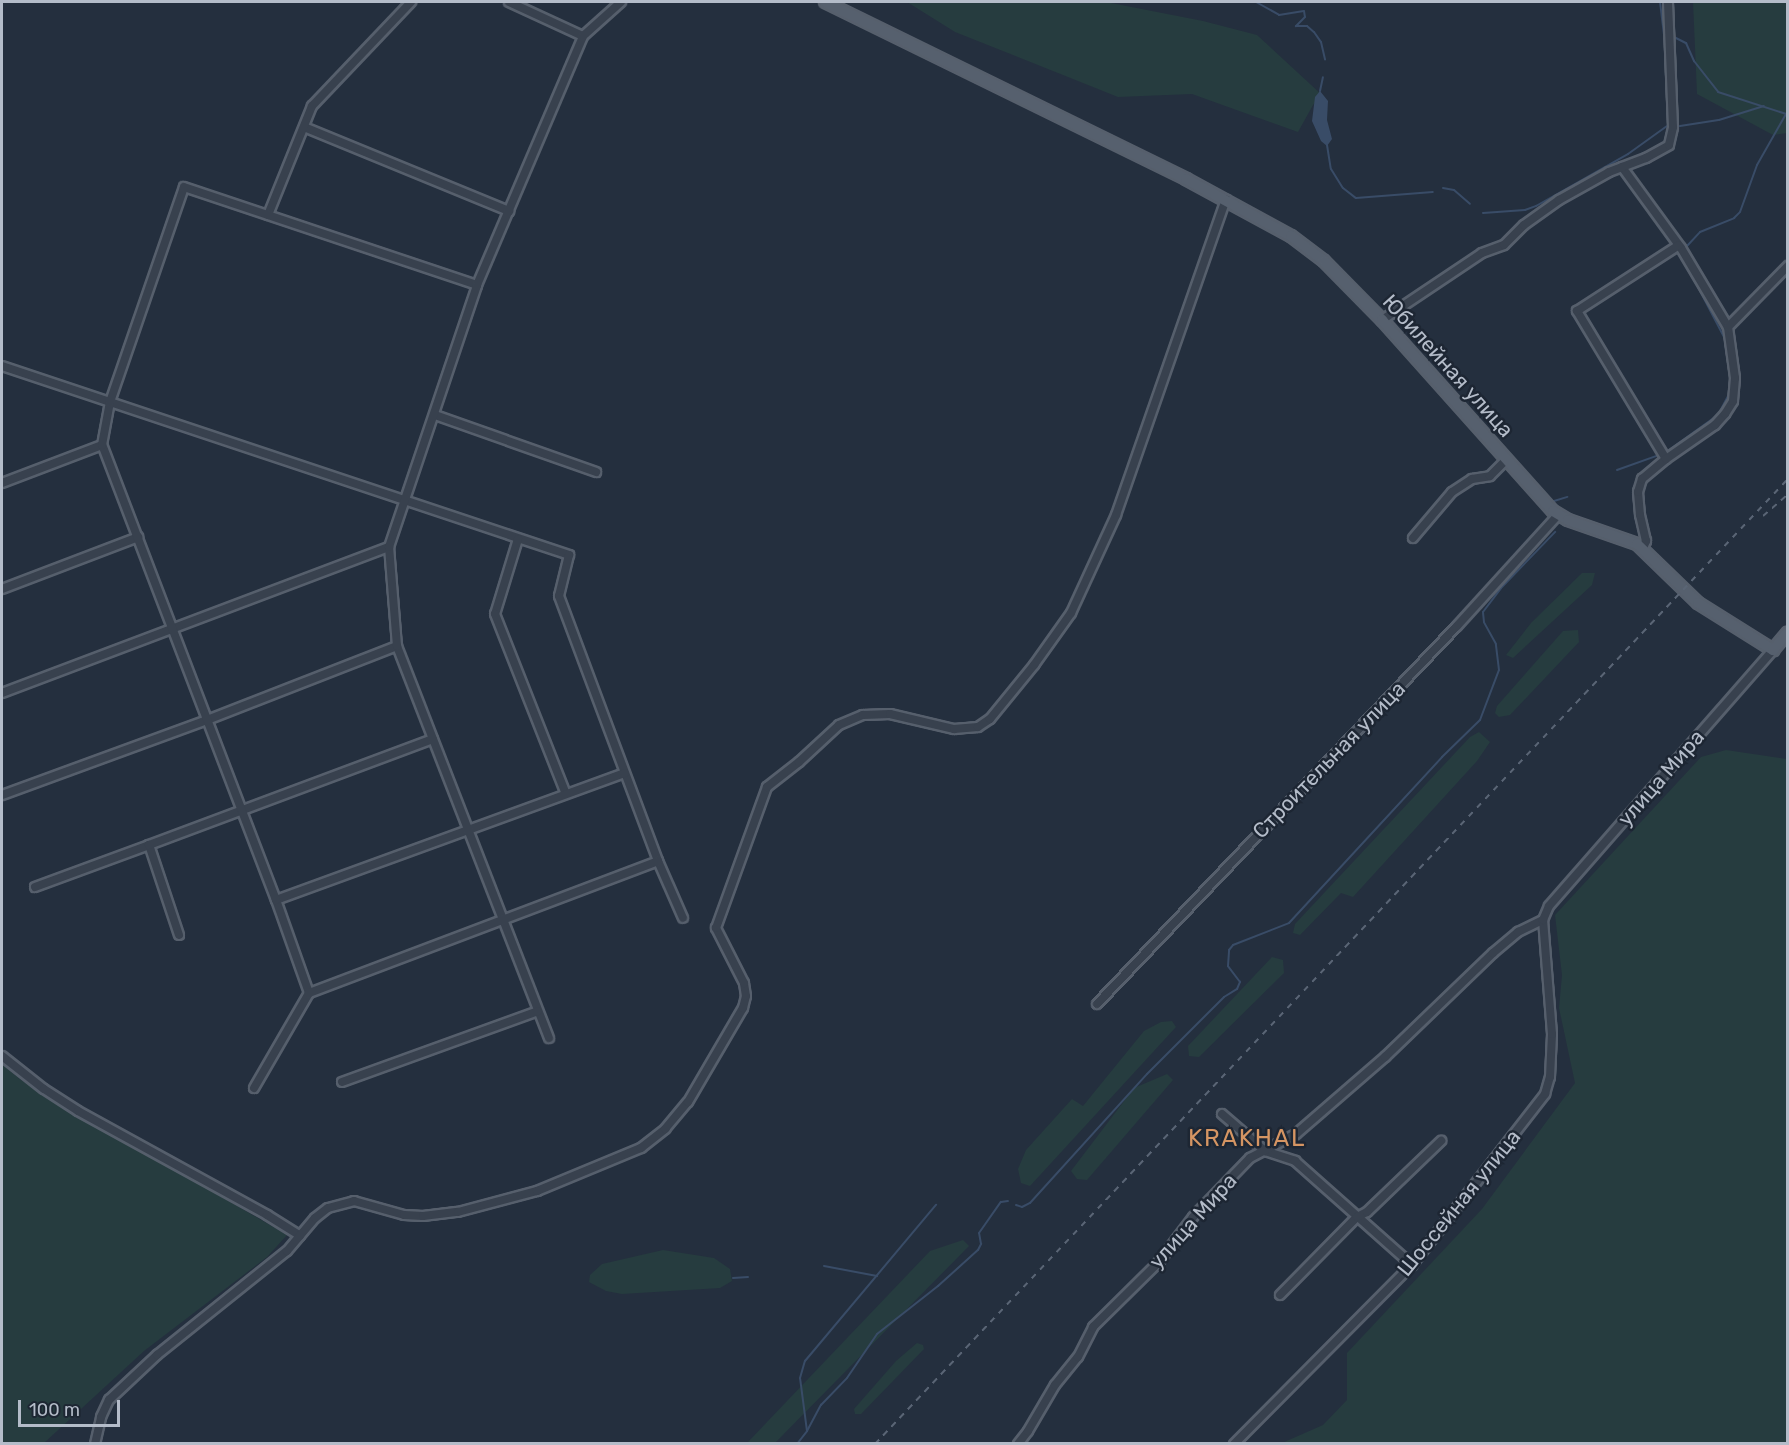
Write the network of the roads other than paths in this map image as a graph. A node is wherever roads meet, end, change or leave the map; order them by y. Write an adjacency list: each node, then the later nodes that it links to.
1 (411, 2): 7 (street)
2 (509, 2): 6 (street)
3 (621, 2): 6 (street)
4 (825, 2): 9 (main road, Юбилейная улица)
5 (1668, 2): 8 (street)
6 (582, 36): 10 (street)
7 (304, 127): 10 (street); 11 (street)
8 (1622, 167): 12 (street); 15 (street)
9 (1226, 200): 15 (main road, Юбилейная улица); 66 (street)
10 (509, 211): 14 (street)
11 (268, 215): 14 (street); 19 (street)
12 (1679, 245): 16 (street); 22 (street)
13 (1788, 266): 16 (street)
14 (477, 285): 20 (street)
15 (1382, 320): 23 (main road, Юбилейная улица)
16 (1728, 327): 22 (street)
17 (5, 367): 18 (street); 19 (street)
18 (2, 376)
19 (110, 402): 21 (street); 26 (street)
20 (435, 416): 24 (street); 26 (street)
21 (102, 445): 25 (street); 28 (street)
22 (1666, 459): 32 (street)
23 (1506, 460): 27 (main road, Юбилейная улица); 29 (street)
24 (597, 472)
25 (2, 483)
26 (406, 503): 30 (street); 31 (street)
27 (1559, 514): 32 (main road, Юбилейная улица); 56 (street, Строительная улица)
28 (138, 537): 33 (street); 34 (street)
29 (1413, 538)
30 (518, 539): 41 (street); 42 (street)
31 (389, 547): 34 (street); 36 (street)
32 (1643, 548): 37 (main road, Юбилейная улица)
33 (2, 589)
34 (173, 628): 38 (street); 39 (street)
35 (1788, 632): 37 (main road)
36 (397, 646): 39 (street); 40 (street)
37 (1773, 650): 50 (street, улица Мира)
38 (2, 693)
39 (207, 720): 43 (street); 44 (street)
40 (433, 739): 44 (street); 45 (street)
41 (625, 773): 42 (street); 47 (street)
42 (566, 794): 45 (street)
43 (2, 795)
44 (241, 810): 46 (street); 49 (street)
45 (469, 831): 49 (street); 53 (street)
46 (149, 844): 48 (street); 54 (street)
47 (658, 861): 51 (street); 53 (street)
48 (35, 887)
49 (276, 900): 55 (street)
50 (1549, 906): 52 (street, Шоссейная улица)
51 (683, 918)
52 (1543, 920): 64 (street, улица Мира); 67 (street, Шоссейная улица)
53 (503, 921): 55 (street); 57 (street)
54 (179, 935)
55 (309, 993): 61 (street)
56 (1097, 1004)
57 (538, 1011): 58 (street); 60 (street)
58 (549, 1038)
59 (2, 1056): 66 (street)
60 (342, 1082)
61 (254, 1089)
62 (1222, 1113): 64 (street)
63 (1441, 1141): 65 (street)
64 (1265, 1151): 65 (street); 70 (street, улица Мира)
65 (1357, 1217): 67 (street); 68 (street)
66 (300, 1236): 69 (street)
67 (1412, 1265): 71 (street, Шоссейная улица)
68 (1280, 1295)
69 (95, 1443)
70 (1018, 1443)
71 (1234, 1443)

